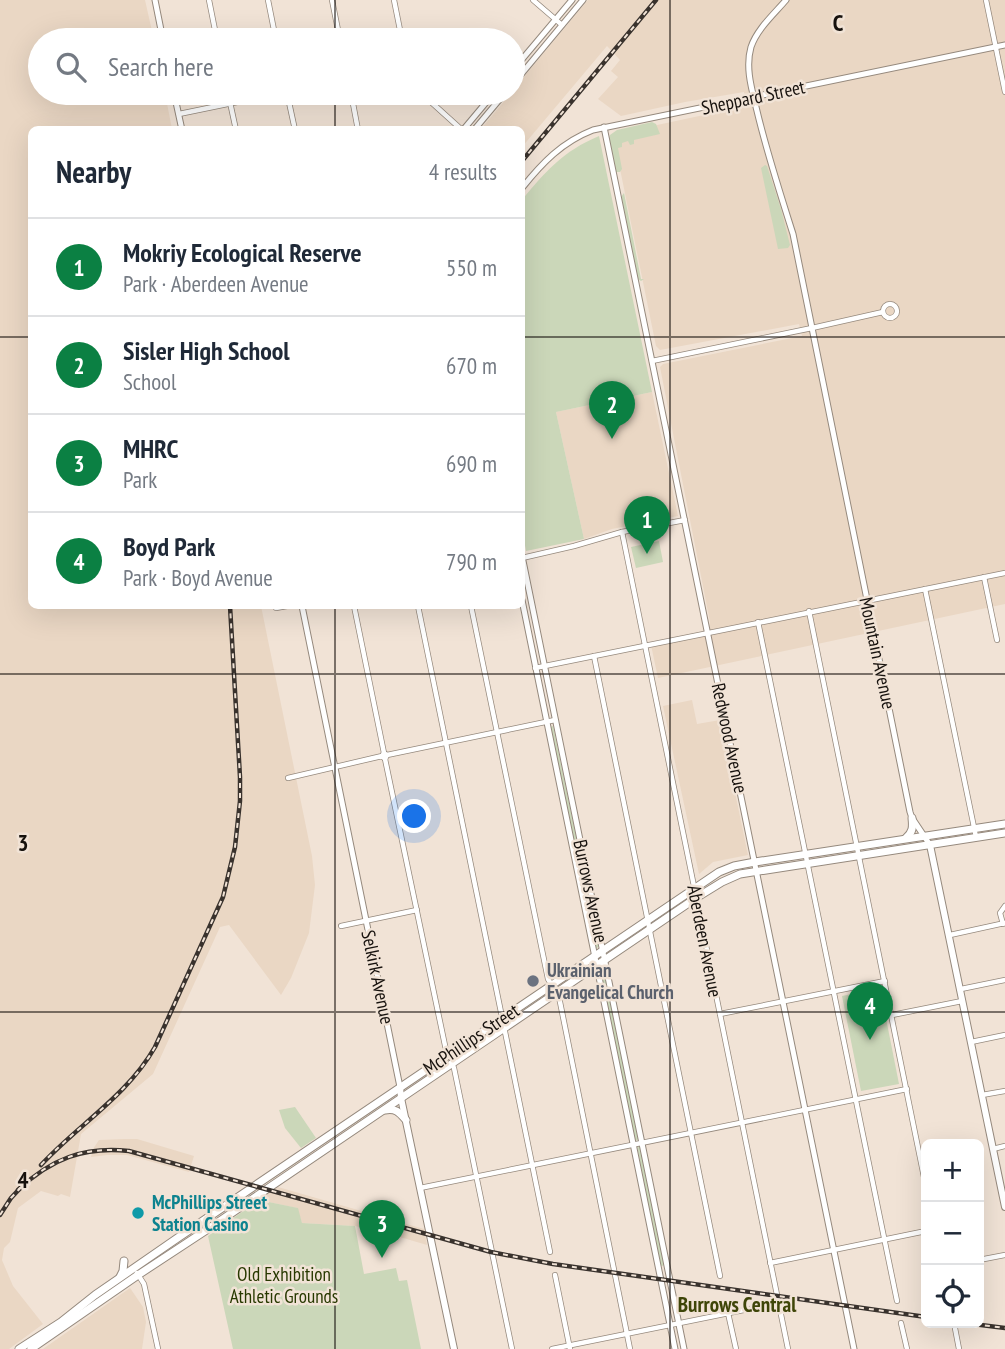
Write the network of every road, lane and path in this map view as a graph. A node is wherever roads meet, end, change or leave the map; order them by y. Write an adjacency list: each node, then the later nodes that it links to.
1 (155, 0): 13 (street)
2 (209, 0): 14 (street)
3 (268, 0): 15 (street)
4 (331, 0): 16 (street)
5 (394, 0): 17 (street)
6 (533, 0): 11 (street)
7 (572, 0): 11 (street)
8 (583, 0): 12 (street)
9 (786, 0): 23 (street, Mountain Avenue)
10 (986, 0): 19 (street)
11 (556, 19): 12 (street); 20 (street)
12 (562, 25): 21 (street)
13 (161, 28)
14 (215, 28)
15 (274, 28)
16 (337, 28)
17 (400, 28)
18 (1005, 45): 19 (street, Sheppard Street)
19 (996, 47): 22 (street); 23 (street, Sheppard Street)
20 (525, 56)
21 (525, 70)
22 (1005, 92)
23 (754, 97): 40 (street, Sheppard Street); 43 (street, Mountain Avenue)
24 (177, 105): 32 (street)
25 (221, 105): 32 (street)
26 (230, 105): 34 (street)
27 (290, 105): 35 (street)
28 (353, 105): 36 (street)
29 (434, 105): 37 (street)
30 (484, 105): 38 (street)
31 (495, 105): 39 (street)
32 (179, 114): 33 (street)
33 (181, 126)
34 (235, 126)
35 (294, 126)
36 (357, 126)
37 (458, 126)
38 (465, 126)
39 (477, 126)
40 (604, 127): 41 (street, Sheppard Street); 44 (street, Redwood Avenue)
41 (525, 185)
42 (883, 312): 43 (street)
43 (812, 328): 44 (street); 52 (street, Mountain Avenue)
44 (652, 361): 45 (street, Redwood Avenue)
45 (685, 520): 46 (street); 60 (street, Redwood Avenue)
46 (622, 532): 47 (street); 62 (street, Aberdeen Avenue)
47 (525, 556)
48 (525, 572): 64 (street, Burrows Avenue)
49 (1005, 573): 50 (street)
50 (984, 577): 51 (street); 61 (street)
51 (925, 589): 52 (street); 75 (street)
52 (866, 600): 58 (street); 73 (street, Mountain Avenue)
53 (303, 609): 71 (street, Selkirk Avenue)
54 (355, 609): 70 (street)
55 (419, 609): 69 (street)
56 (472, 609): 68 (street)
57 (524, 609): 65 (street, Burrows Avenue)
58 (809, 611): 59 (street); 80 (street)
59 (758, 622): 60 (street); 82 (street)
60 (708, 632): 62 (street); 83 (street, Redwood Avenue)
61 (996, 640)
62 (645, 645): 63 (street); 85 (street, Aberdeen Avenue)
63 (594, 656): 64 (street); 89 (street)
64 (544, 666): 65 (street); 66 (street, Burrows Avenue)
65 (536, 668): 67 (street, Burrows Avenue)
66 (555, 720): 67 (street); 95 (street, Burrows Avenue)
67 (547, 722): 68 (street); 96 (street, Burrows Avenue)
68 (497, 733): 69 (street); 101 (street)
69 (446, 743): 70 (street); 108 (street)
70 (385, 756): 71 (street); 88 (street)
71 (334, 768): 72 (street); 90 (street, Selkirk Avenue)
72 (288, 778)
73 (912, 818): 77 (street, Mountain Avenue); 78 (main road)
74 (1005, 824): 75 (main road, McPhillips Street)
75 (975, 833): 76 (main road, McPhillips Street); 77 (main road, McPhillips Street); 79 (main road, McPhillips Street)
76 (1005, 833)
77 (925, 837): 78 (main road, McPhillips Street); 79 (street, Mountain Avenue)
78 (903, 840): 80 (main road, McPhillips Street)
79 (930, 845): 81 (main road, McPhillips Street); 94 (main road, Mountain Avenue)
80 (857, 846): 81 (street); 82 (main road, McPhillips Street)
81 (859, 855): 82 (main road, McPhillips Street); 100 (street)
82 (807, 858): 83 (main road, McPhillips Street); 84 (main road, McPhillips Street); 103 (street)
83 (755, 862): 84 (street, Redwood Avenue); 85 (main road, McPhillips Street)
84 (757, 871): 86 (main road, McPhillips Street); 104 (street, Redwood Avenue)
85 (695, 887): 86 (street, Aberdeen Avenue); 89 (main road, McPhillips Street)
86 (696, 898): 93 (main road, McPhillips Street); 106 (street, Aberdeen Avenue)
87 (1005, 905): 91 (street)
88 (417, 910): 90 (street); 112 (street)
89 (648, 919): 93 (street); 95 (main road, McPhillips Street)
90 (366, 920): 92 (street); 114 (street, Selkirk Avenue)
91 (1004, 923): 94 (street)
92 (341, 926)
93 (650, 929): 97 (main road, McPhillips Street); 126 (street)
94 (950, 935): 102 (main road, Mountain Avenue)
95 (603, 950): 96 (main road, McPhillips Street); 97 (street, Burrows Avenue)
96 (594, 956): 98 (street, Burrows Avenue); 101 (main road, McPhillips Street)
97 (605, 959): 98 (main road, McPhillips Street); 127 (street, Burrows Avenue)
98 (597, 966): 101 (main road, McPhillips Street); 128 (street, Burrows Avenue)
99 (1005, 980): 102 (street)
100 (885, 981): 103 (street); 107 (street)
101 (554, 989): 108 (main road, McPhillips Street); 109 (main road, McPhillips Street); 131 (street)
102 (961, 989): 105 (main road, Mountain Avenue)
103 (834, 991): 104 (street); 119 (street)
104 (783, 1001): 106 (street); 120 (street, Redwood Avenue)
105 (963, 1001): 107 (street); 111 (main road, Mountain Avenue)
106 (720, 1014): 124 (street, Aberdeen Avenue)
107 (892, 1015): 115 (street)
108 (503, 1018): 109 (street); 112 (main road, McPhillips Street)
109 (505, 1027): 113 (main road, McPhillips Street); 133 (street)
110 (1005, 1035): 111 (street)
111 (971, 1042): 117 (main road, Mountain Avenue)
112 (447, 1055): 114 (main road, McPhillips Street)
113 (452, 1063): 118 (main road, McPhillips Street); 134 (street)
114 (400, 1087): 118 (main road, Selkirk Avenue); 123 (main road, McPhillips Street)
115 (906, 1089): 119 (street); 132 (street)
116 (1005, 1091): 117 (street)
117 (982, 1096): 130 (main road, Mountain Avenue)
118 (401, 1098): 121 (main road, McPhillips Street); 122 (main road, Selkirk Avenue)
119 (856, 1100): 120 (street); 140 (street)
120 (806, 1110): 124 (street); 142 (street, Redwood Avenue)
121 (381, 1111): 122 (main road); 125 (main road, McPhillips Street)
122 (406, 1120): 135 (main road, Selkirk Avenue)
123 (347, 1122): 125 (main road); 137 (main road, McPhillips Street)
124 (742, 1123): 126 (street); 147 (street, Aberdeen Avenue)
125 (353, 1130): 137 (main road, McPhillips Street)
126 (692, 1133): 127 (street); 150 (street)
127 (643, 1143): 128 (street); 155 (street, Burrows Avenue)
128 (634, 1145): 131 (street); 157 (street, Burrows Avenue)
129 (1005, 1146): 130 (street)
130 (993, 1149): 136 (main road, Mountain Avenue)
131 (591, 1153): 133 (street); 159 (street)
132 (921, 1162)
133 (533, 1165): 134 (street); 143 (street)
134 (476, 1176): 135 (street); 165 (street)
135 (420, 1188): 164 (main road, Selkirk Avenue)
136 (1005, 1204)
137 (232, 1207): 139 (main road, McPhillips Street); 141 (main road, McPhillips Street)
138 (921, 1232): 140 (street)
139 (179, 1237): 141 (main road); 148 (main road, McPhillips Street)
140 (884, 1240): 142 (street); 152 (street)
141 (184, 1245): 148 (main road, McPhillips Street)
142 (834, 1250): 147 (street); 172 (street, Redwood Avenue)
143 (550, 1252)
144 (1005, 1255): 145 (street)
145 (984, 1259)
146 (124, 1261): 151 (main road)
147 (771, 1263): 153 (street, Aberdeen Avenue)
148 (136, 1271): 151 (main road, McPhillips Street); 162 (main road, McPhillips Street); 163 (street)
149 (555, 1275): 160 (street)
150 (720, 1276)
151 (120, 1278): 161 (main road, McPhillips Street)
152 (897, 1301)
153 (779, 1303): 154 (street); 171 (street, Aberdeen Avenue)
154 (728, 1313): 155 (street); 170 (street)
155 (679, 1323): 157 (street); 169 (street, Burrows Avenue)
156 (901, 1323): 173 (street)
157 (670, 1325): 159 (street); 168 (street, Burrows Avenue)
158 (955, 1328): 174 (street)
159 (627, 1334): 160 (street); 167 (street)
160 (570, 1347): 166 (street)
161 (19, 1349)
162 (31, 1349)
163 (158, 1349)
164 (454, 1349)
165 (512, 1349)
166 (552, 1349)
167 (630, 1349)
168 (675, 1349)
169 (684, 1349)
170 (736, 1349)
171 (788, 1349)
172 (854, 1349)
173 (907, 1349)
174 (959, 1349)

